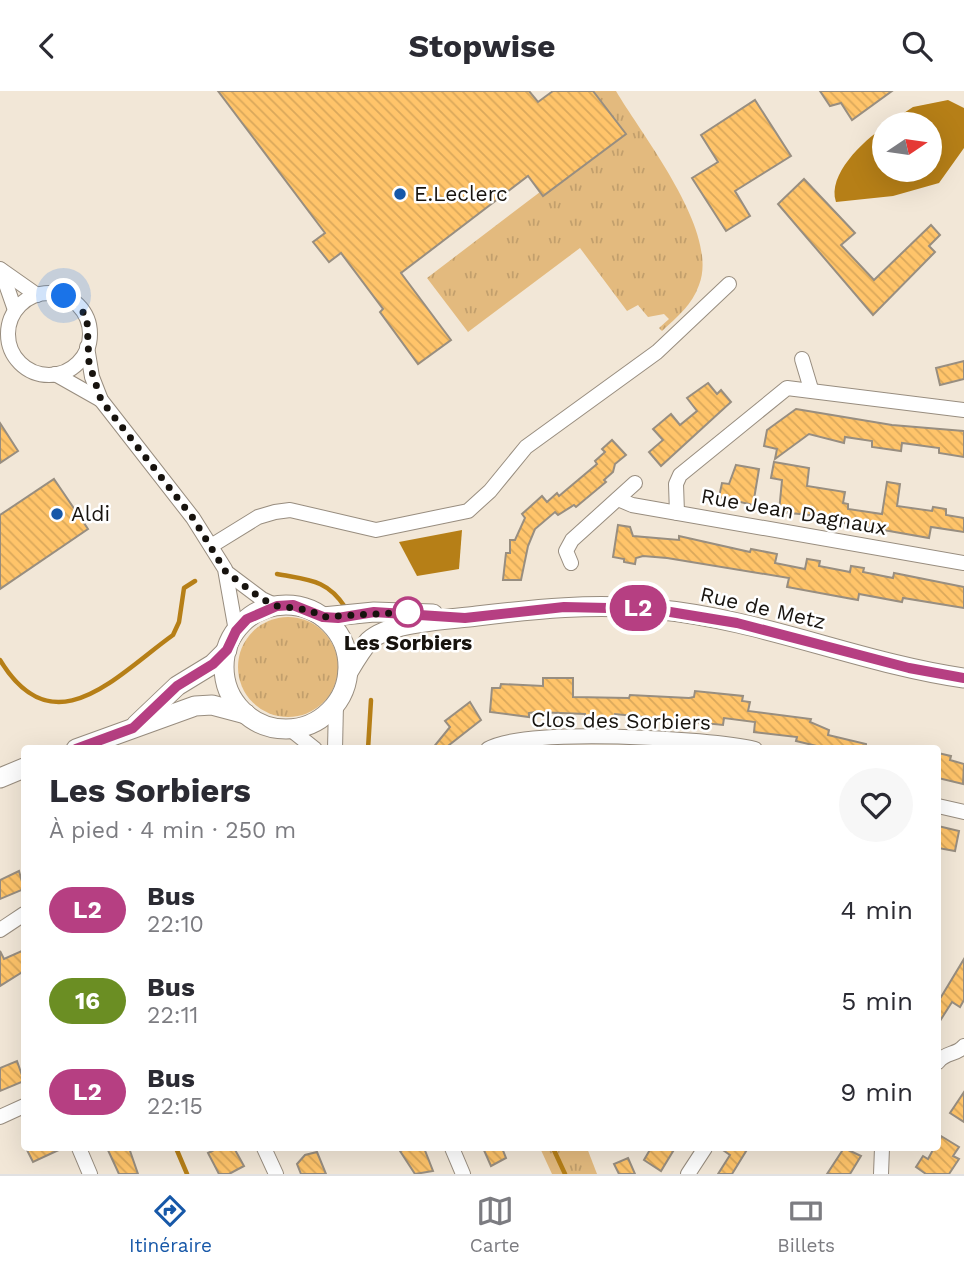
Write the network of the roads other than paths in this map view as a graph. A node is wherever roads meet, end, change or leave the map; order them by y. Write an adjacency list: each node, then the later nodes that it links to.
1 (0, 269): 3 (street); 4 (street)
2 (729, 283): 14 (street)
3 (37, 295): 4 (street); 5 (street)
4 (15, 310): 7 (street)
5 (87, 347): 7 (street); 9 (street)
6 (802, 359): 8 (street)
7 (55, 374): 9 (street)
8 (811, 389): 10 (street); 13 (street)
9 (101, 400): 14 (street)
10 (964, 409)
11 (635, 483): 12 (street)
12 (618, 499): 13 (street, Rue Jean Dagnaux); 15 (street)
13 (677, 513): 16 (street, Rue Jean Dagnaux)
14 (211, 546): 17 (street)
15 (570, 563)
16 (964, 563)
17 (226, 572): 18 (street); 21 (street)
18 (277, 606): 19 (main road); 21 (main road)
19 (323, 617): 20 (main road, Rue de Metz); 23 (main road)
20 (465, 618): 23 (main road, Rue de Metz); 24 (main road, Rue de Metz)
21 (236, 631): 22 (main road)
22 (227, 650): 26 (main road); 27 (main road)
23 (348, 672): 25 (main road)
24 (964, 678)
25 (336, 704): 28 (main road); 31 (street)
26 (246, 714): 27 (main road); 28 (main road)
27 (133, 728): 29 (main road)
28 (290, 729): 30 (street)
29 (87, 745)
30 (310, 745)
31 (335, 745)
32 (499, 745): 33 (street, Clos des Sorbiers)
33 (707, 745)
34 (21, 769): 35 (main road)
35 (0, 778)
36 (941, 807): 37 (street)
37 (964, 812)
38 (21, 916): 39 (street)
39 (0, 930)
40 (964, 1046): 41 (street)
41 (941, 1058)
42 (21, 1107): 43 (street)
43 (0, 1117)
44 (80, 1151): 49 (street)
45 (265, 1151): 50 (street)
46 (453, 1151): 51 (street)
47 (703, 1151): 52 (street)
48 (882, 1151): 53 (street)
49 (90, 1174)
50 (276, 1174)
51 (463, 1174)
52 (688, 1174)
53 (881, 1174)

